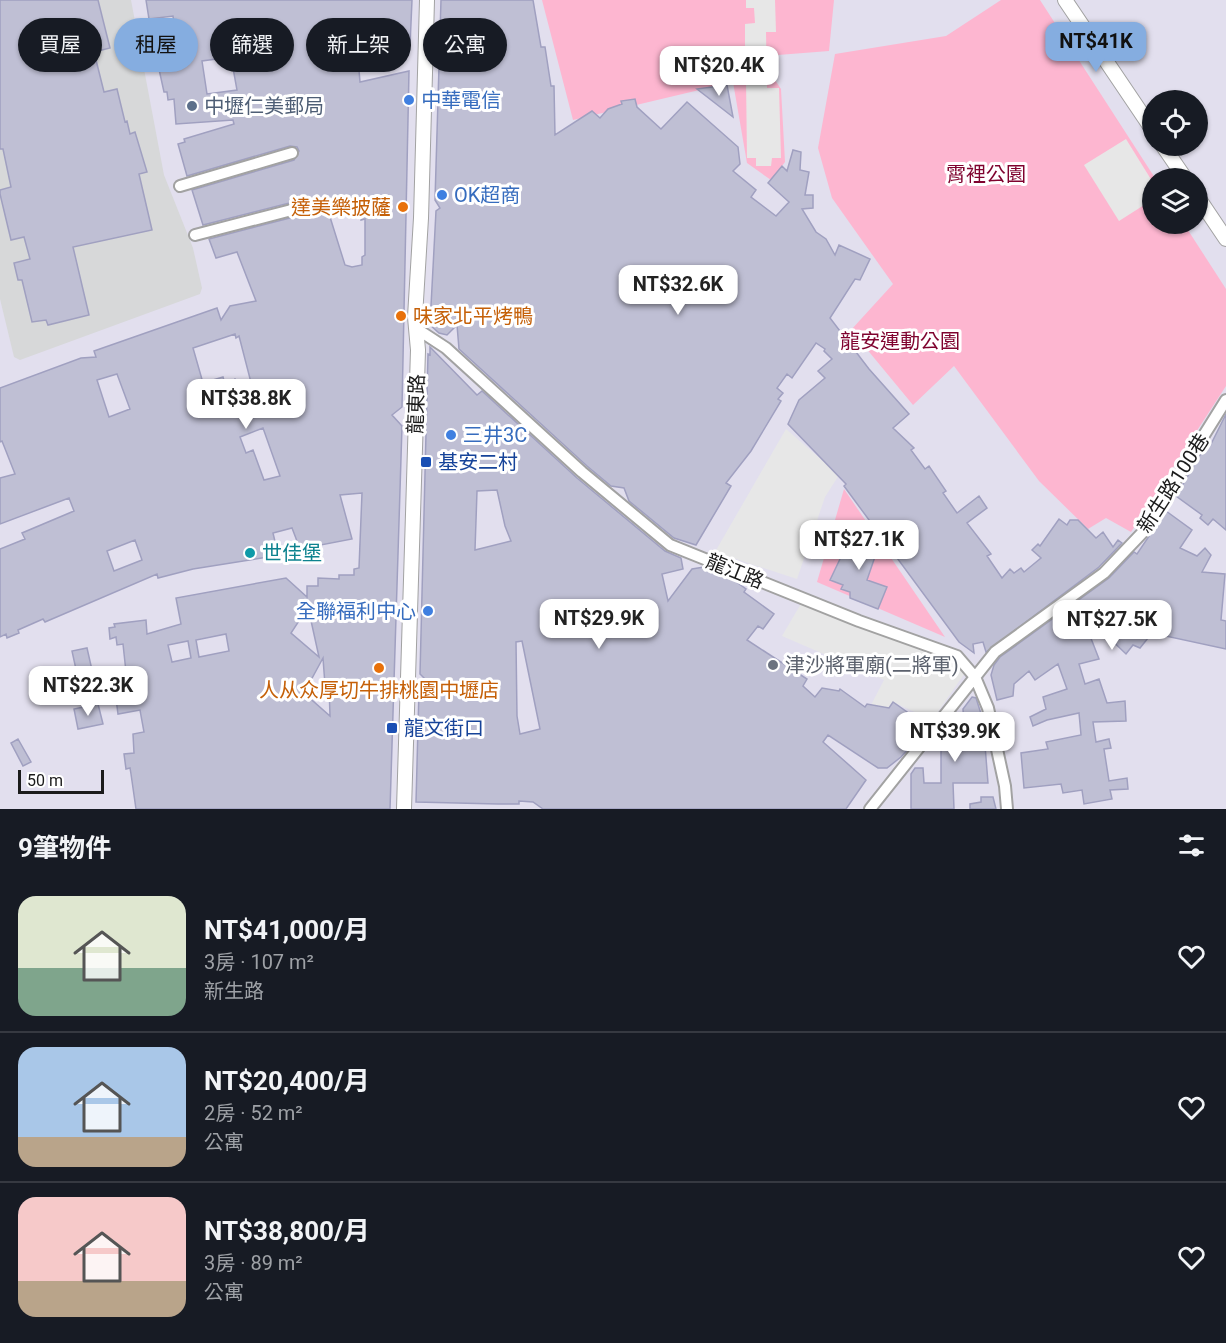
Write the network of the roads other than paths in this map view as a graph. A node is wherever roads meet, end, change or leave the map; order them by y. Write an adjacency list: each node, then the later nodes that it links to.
1 (427, 0): 10 (street, 龍東路)
2 (1065, 0): 3 (street)
3 (1142, 114)
4 (292, 153): 5 (street)
5 (180, 186)
6 (307, 206): 8 (street)
7 (1208, 212): 9 (street)
8 (195, 235)
9 (1226, 239)
10 (417, 329): 12 (street, 龍江路); 13 (street, 龍東路)
11 (1226, 400): 12 (street, 新生路100巷)
12 (975, 676): 14 (street, 新生路100巷); 15 (street, 龍江路)
13 (404, 809)
14 (870, 809)
15 (1006, 809)

